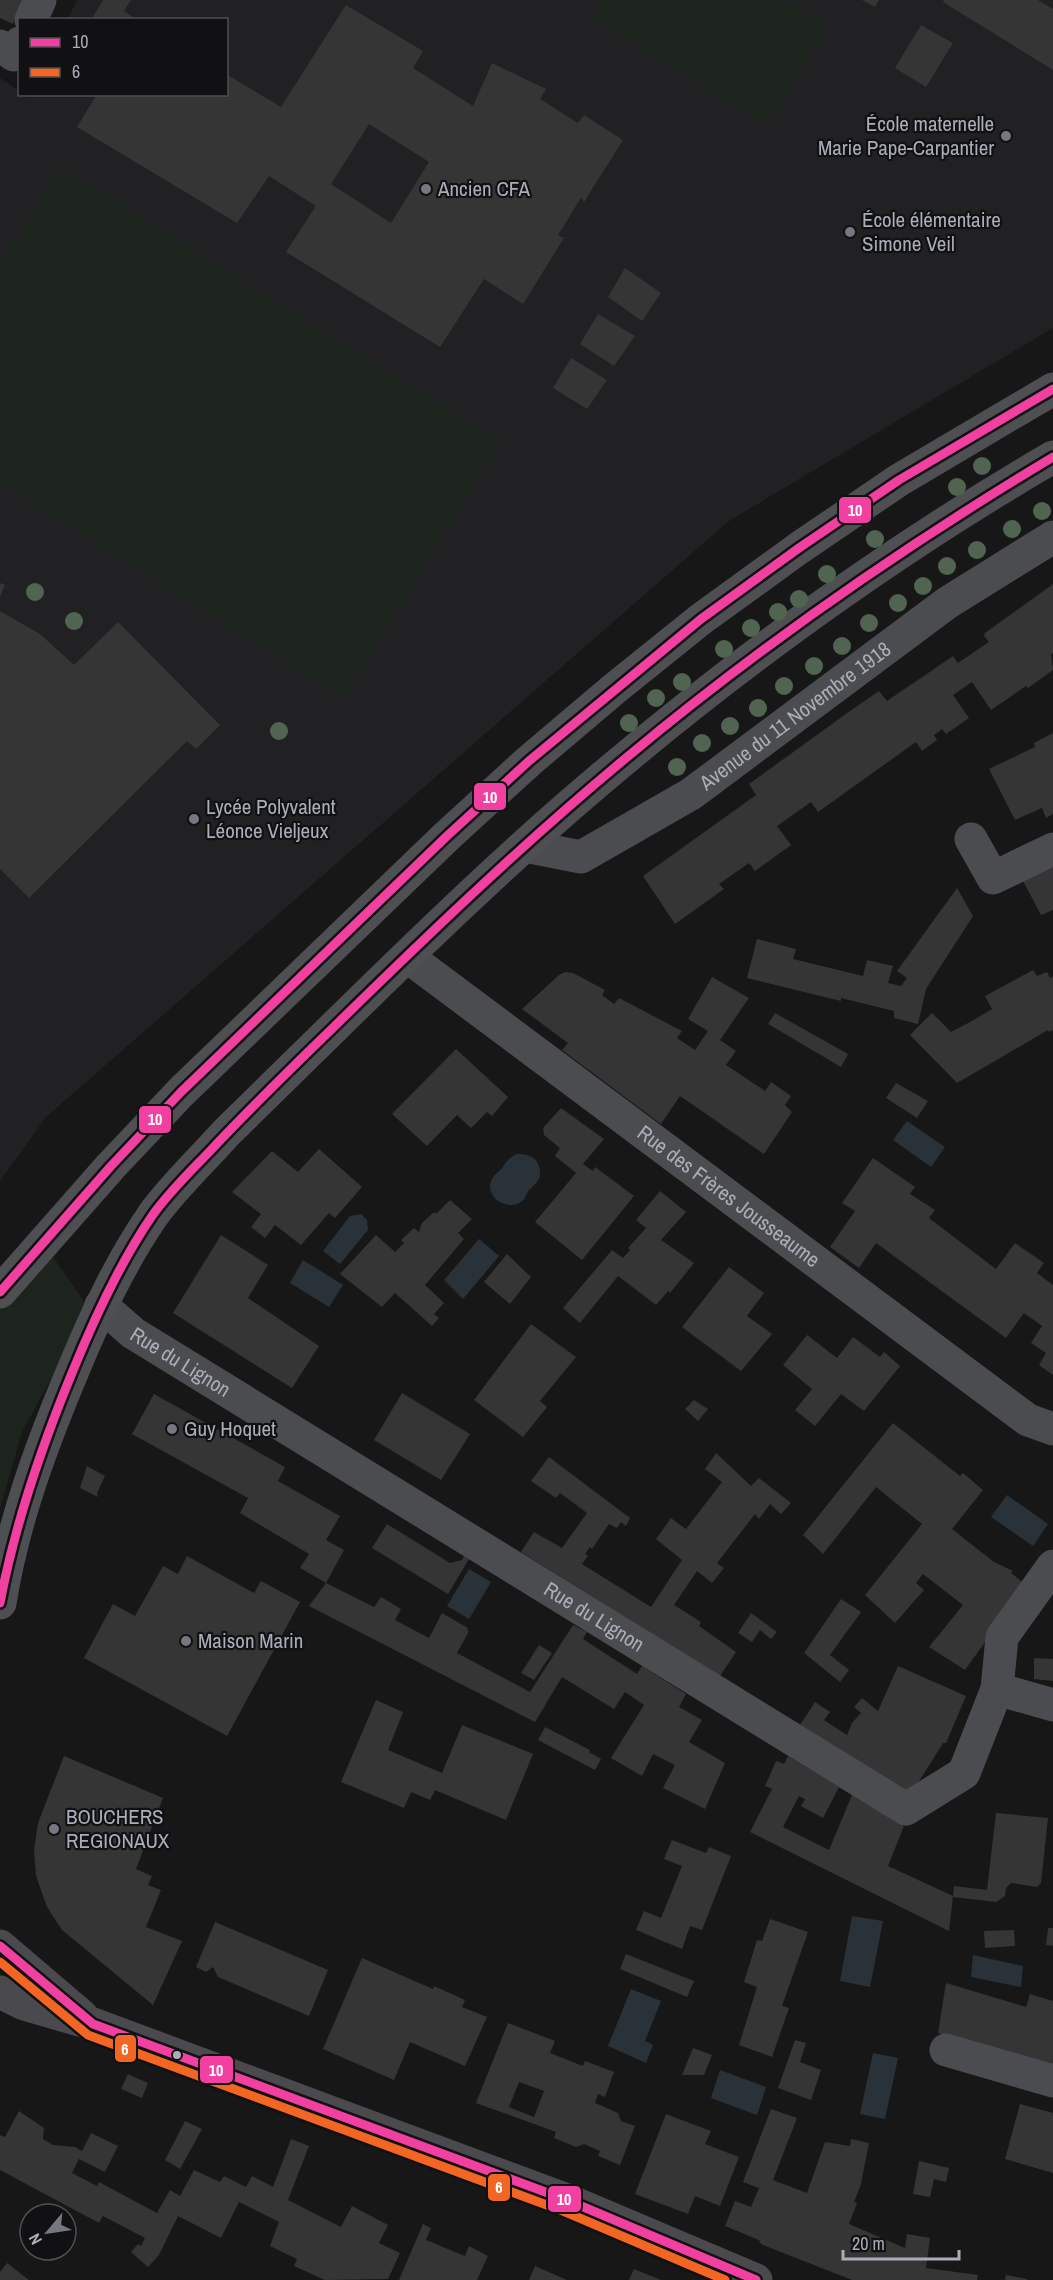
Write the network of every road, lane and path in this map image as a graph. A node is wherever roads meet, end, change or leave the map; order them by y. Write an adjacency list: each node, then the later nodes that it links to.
1 (40, 0): 2 (street)
2 (32, 18)
3 (0, 46): 4 (street)
4 (18, 48)
5 (1053, 388): 12 (main road)
6 (1053, 457): 9 (main road)
7 (1053, 537): 9 (street, Avenue du 11 Novembre 1918)
8 (971, 839): 10 (street)
9 (525, 846): 11 (main road)
10 (1053, 849)
11 (408, 957): 13 (main road); 14 (street, Rue des Frères Jousseaume)
12 (0, 1292)
13 (101, 1305): 16 (main road); 17 (street, Rue du Lignon)
14 (1053, 1429)
15 (1053, 1566): 17 (street)
16 (0, 1603)
17 (997, 1689): 18 (street)
18 (1053, 1705)
19 (0, 1946): 21 (street)
20 (0, 1992): 21 (street)
21 (93, 2024): 24 (street)
22 (946, 2050): 23 (street)
23 (1053, 2080)
24 (756, 2280)

